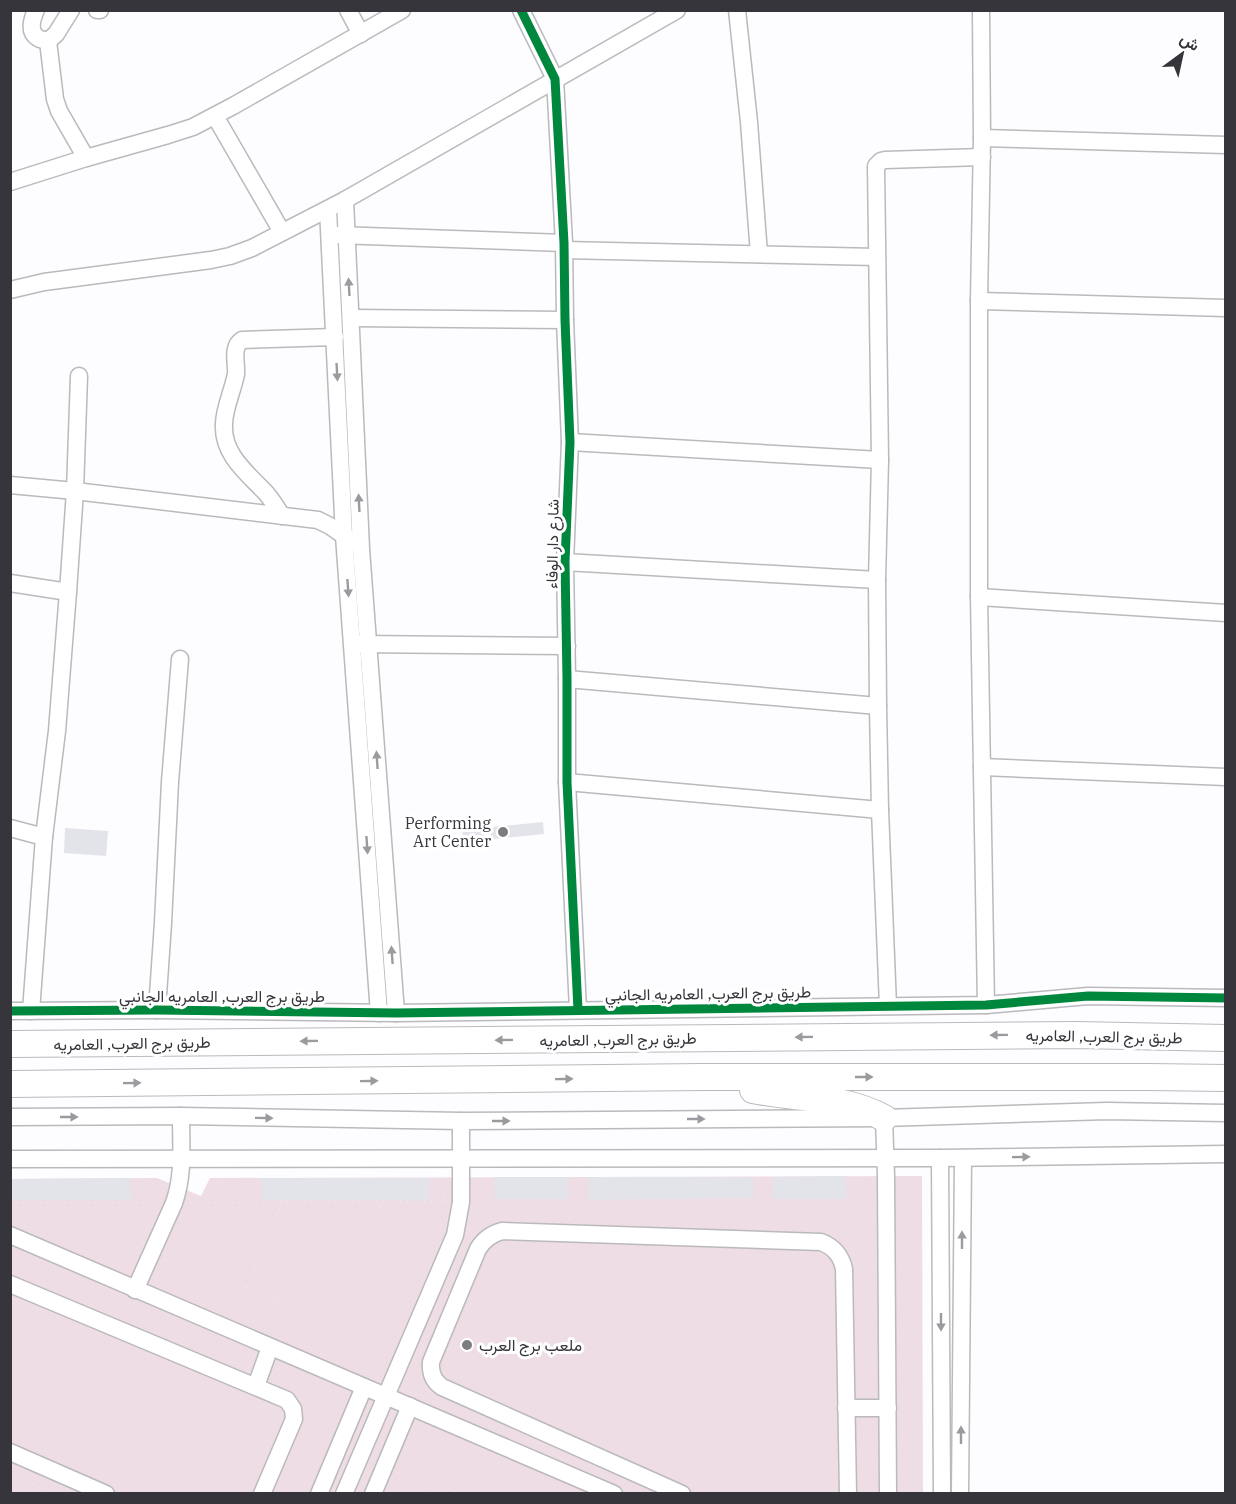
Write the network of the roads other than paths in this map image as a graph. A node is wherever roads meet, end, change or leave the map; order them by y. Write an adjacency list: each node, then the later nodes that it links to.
1 (36, 10): 10 (street)
2 (71, 10): 10 (street)
3 (348, 10): 9 (street)
4 (402, 10): 9 (street)
5 (521, 10): 11 (street)
6 (677, 10): 11 (street)
7 (737, 10): 23 (street)
8 (981, 10): 13 (street)
9 (361, 34): 12 (street)
10 (48, 41): 16 (street)
11 (555, 79): 18 (street); 22 (street, شارع دار الوفاء)
12 (215, 116): 16 (street); 20 (street)
13 (982, 138): 14 (street); 15 (street)
14 (1226, 145)
15 (982, 157): 24 (street); 26 (street)
16 (86, 158): 17 (street)
17 (10, 182)
18 (345, 200): 19 (street); 21 (street)
19 (328, 209): 20 (street); 21 (street)
20 (282, 232): 25 (street)
21 (338, 235): 22 (street); 28 (street, one-way to 21); 30 (street)
22 (564, 246): 23 (street); 29 (street, شارع دار الوفاء)
23 (759, 254): 24 (street)
24 (877, 257): 33 (street)
25 (10, 290)
26 (979, 301): 27 (street); 43 (street)
27 (1226, 308)
28 (351, 318): 29 (street); 38 (street, one-way to 28)
29 (565, 320): 32 (street, شارع دار الوفاء)
30 (335, 337): 36 (street); 37 (street, one-way to 37)
31 (79, 376): 35 (street)
32 (570, 442): 33 (street); 39 (street, شارع دار الوفاء)
33 (880, 460): 40 (street)
34 (10, 485): 35 (street)
35 (75, 491): 36 (street); 42 (street)
36 (282, 516): 37 (street)
37 (344, 536): 38 (street); 45 (street, one-way to 45)
38 (362, 549): 45 (street)
39 (565, 562): 40 (street); 46 (street, شارع دار الوفاء)
40 (877, 580): 49 (street)
41 (10, 583): 42 (street)
42 (68, 591): 55 (street)
43 (979, 597): 44 (street); 50 (street)
44 (1226, 613)
45 (360, 644): 46 (street); 63 (street)
46 (567, 646): 48 (street, شارع دار الوفاء)
47 (180, 659): 59 (street)
48 (567, 679): 49 (street); 52 (street, شارع دار الوفاء)
49 (878, 706): 53 (street)
50 (982, 767): 51 (street); 57 (street)
51 (1226, 777)
52 (567, 782): 53 (street); 60 (street, شارع دار الوفاء)
53 (880, 810): 58 (street)
54 (10, 828): 55 (street)
55 (44, 837): 62 (street)
56 (1226, 998): 57 (street, طريق برج العرب, العامريه الجانبي)
57 (986, 1005): 58 (street, طريق برج العرب, العامريه الجانبي)
58 (888, 1006): 60 (street, طريق برج العرب, العامريه الجانبي)
59 (157, 1010): 62 (street, طريق برج العرب, العامريه الجانبي); 63 (street, طريق برج العرب, العامريه الجانبي)
60 (578, 1010): 63 (street, طريق برج العرب, العامريه الجانبي)
61 (10, 1011): 62 (street, طريق برج العرب, العامريه الجانبي)
62 (31, 1011)
63 (387, 1013)
64 (1226, 1038): 65 (highway, طريق برج العرب, العامريه, one-way to 65)
65 (10, 1044)
66 (703, 1077): 67 (highway, one-way to 67); 68 (highway, one-way to 66); 72 (highway)
67 (1226, 1078)
68 (10, 1084)
69 (1226, 1113): 72 (street)
70 (181, 1116): 71 (street, one-way to 70); 73 (street, one-way to 73); 80 (street)
71 (10, 1117)
72 (884, 1118): 73 (street, one-way to 72); 76 (street)
73 (461, 1121): 75 (street)
74 (1226, 1154): 78 (street, one-way to 74)
75 (462, 1158): 76 (street); 80 (street); 87 (street)
76 (886, 1158): 77 (street); 90 (street)
77 (940, 1158): 78 (street); 101 (street, one-way to 101)
78 (963, 1158): 102 (street, one-way to 78)
79 (10, 1159): 80 (street)
80 (181, 1159): 83 (street)
81 (10, 1235): 83 (street)
82 (10, 1284): 85 (street)
83 (135, 1290): 84 (street)
84 (264, 1344): 85 (street); 86 (street)
85 (256, 1386): 93 (street)
86 (364, 1387): 87 (street); 94 (street)
87 (386, 1396): 88 (street); 95 (street)
88 (410, 1406): 96 (street); 97 (street)
89 (846, 1408): 90 (street); 98 (street); 99 (street)
90 (888, 1408): 100 (street)
91 (10, 1452): 92 (street)
92 (106, 1494)
93 (262, 1494)
94 (319, 1494)
95 (344, 1494)
96 (373, 1494)
97 (614, 1494)
98 (682, 1494)
99 (848, 1494)
100 (888, 1494)
101 (942, 1494)
102 (960, 1494)

